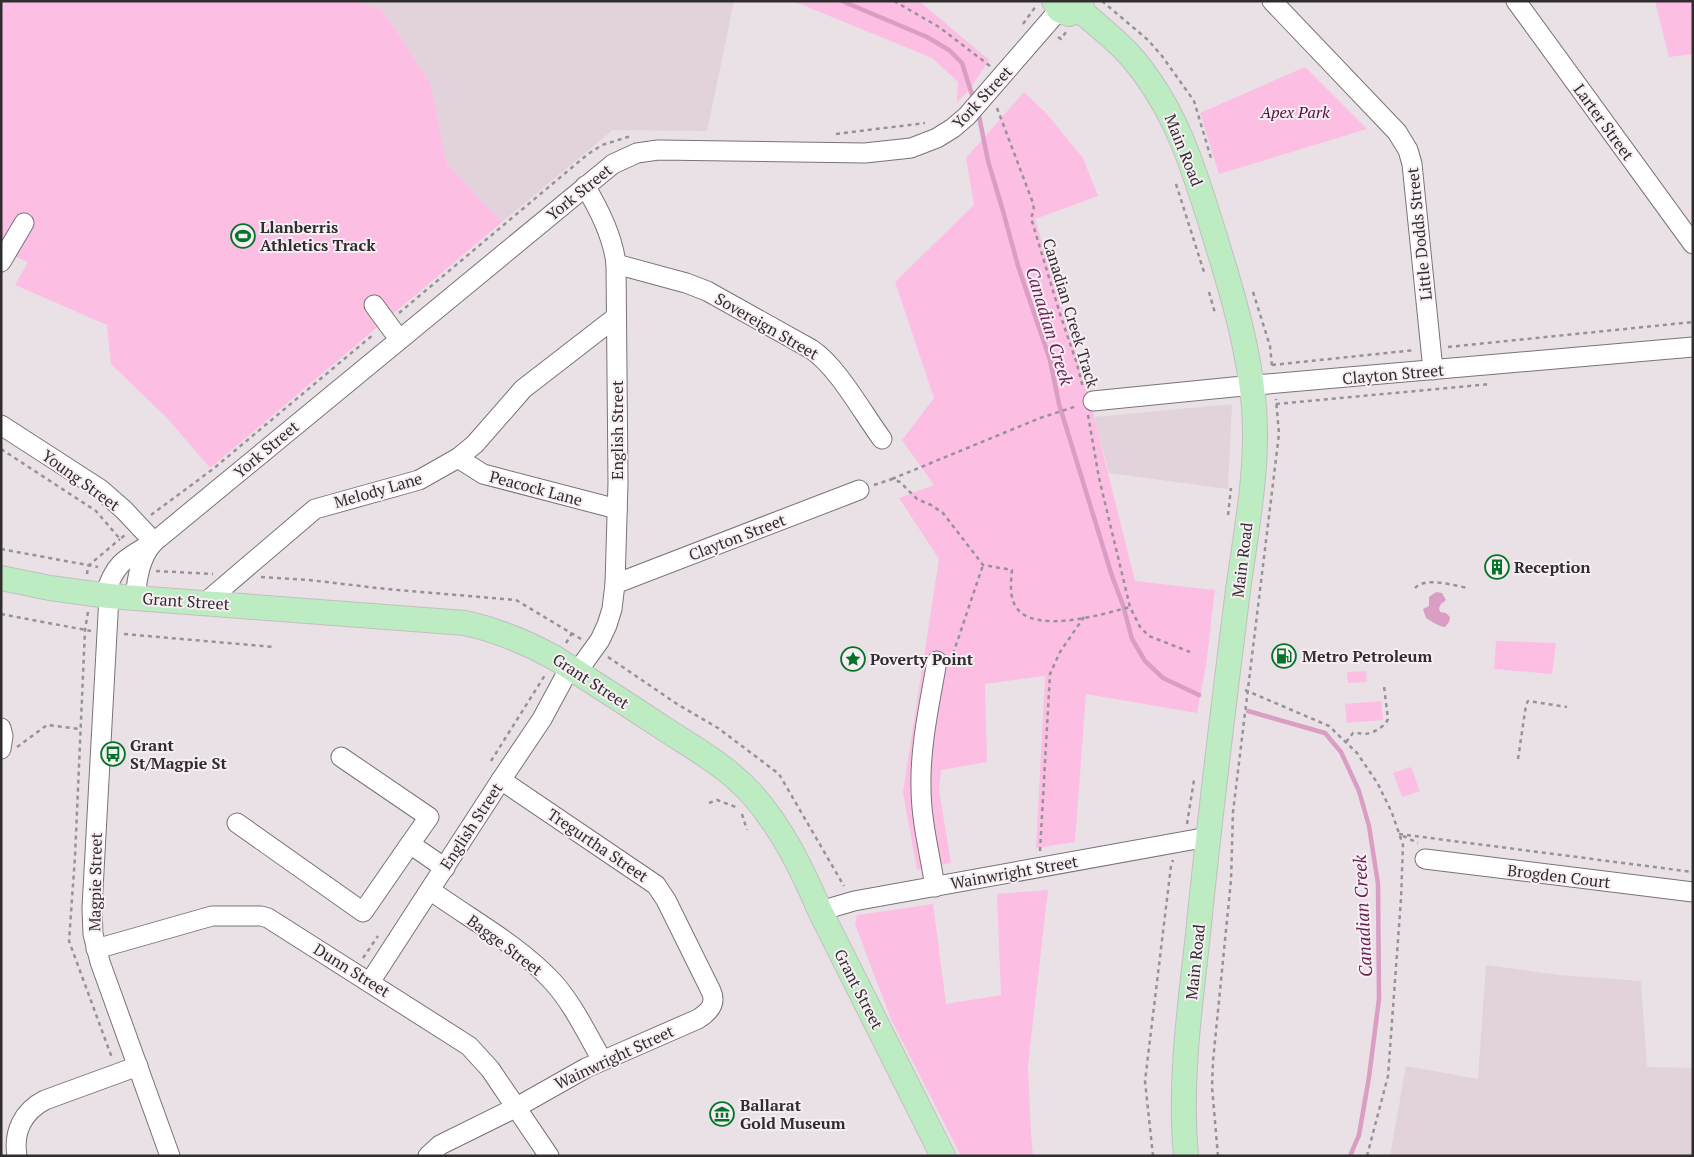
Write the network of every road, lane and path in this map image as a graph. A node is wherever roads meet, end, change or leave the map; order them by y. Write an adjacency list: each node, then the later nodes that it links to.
1 (894, 1): 6 (path, Canadian Creek Track)
2 (1272, 1): 25 (street, Little Dodds Street)
3 (1516, 1): 13 (street, Larter Street)
4 (1031, 13): 5 (path)
5 (1065, 13): 5 (path); 6 (street, York Street); 29 (main road, Main Road)
6 (988, 92): 11 (street, York Street); 30 (path, Canadian Creek Track)
7 (928, 123): 9 (path)
8 (637, 135): 22 (path)
9 (830, 135)
10 (1176, 183): 16 (path)
11 (585, 186): 15 (street, English Street); 23 (street, York Street)
12 (24, 223): 14 (street)
13 (1693, 244)
14 (1, 262)
15 (616, 264): 19 (street, English Street); 33 (street, Sovereign Street)
16 (1204, 274)
17 (1207, 283): 20 (path)
18 (374, 305): 22 (street)
19 (616, 317): 35 (street, Melody Lane); 39 (street, English Street)
20 (1218, 321)
21 (1693, 322): 25 (path)
22 (388, 323): 23 (street); 41 (path)
23 (399, 339): 42 (street, York Street)
24 (1693, 347): 27 (street, Clayton Street)
25 (1431, 348): 26 (path); 27 (street, Little Dodds Street)
26 (1272, 364)
27 (1433, 370): 29 (street, Clayton Street)
28 (1491, 384): 68 (path)
29 (1251, 386): 30 (street, Clayton Street); 81 (main road, Main Road)
30 (1088, 401): 55 (path, Canadian Creek Track)
31 (1071, 409): 36 (path)
32 (1, 425): 41 (street, Young Street)
33 (882, 439)
34 (1, 449): 41 (path)
35 (458, 458): 39 (street, Peacock Lane); 47 (street, Melody Lane)
36 (892, 479): 38 (path); 44 (path)
37 (1231, 486): 40 (path)
38 (859, 490): 49 (street, Clayton Street)
39 (617, 509): 49 (street, English Street)
40 (1227, 524)
41 (138, 525): 42 (street, Young Street)
42 (154, 542): 45 (street, York Street); 46 (street, York Street)
43 (1, 549): 45 (path)
44 (983, 565): 58 (path); 64 (path)
45 (116, 568): 52 (street)
46 (140, 570): 47 (path); 53 (street, York Street)
47 (237, 575): 54 (street, Melody Lane); 62 (path)
48 (1, 578): 52 (main road, Grant Street)
49 (615, 584): 62 (street, English Street)
50 (1415, 588): 51 (path)
51 (1469, 588)
52 (107, 596): 53 (main road, Grant Street); 60 (street, Magpie Street)
53 (136, 598): 54 (main road, Grant Street)
54 (206, 602): 65 (main road, Grant Street)
55 (1130, 608): 58 (path); 63 (path, Canadian Creek Track)
56 (1, 614): 59 (path)
57 (88, 615): 59 (path)
58 (1084, 617): 86 (path)
59 (85, 630): 60 (path); 71 (path)
60 (106, 632): 61 (path); 92 (street, Magpie Street)
61 (274, 647)
62 (594, 648): 65 (street, English Street)
63 (1190, 652)
64 (944, 659): 88 (street)
65 (574, 670): 76 (street, English Street); 91 (main road, Grant Street)
66 (1384, 686): 72 (path)
67 (1243, 689): 68 (path)
68 (1247, 692): 72 (path); 106 (path)
69 (1568, 707): 75 (path)
70 (1, 728): 73 (street)
71 (80, 729): 73 (path); 97 (path)
72 (1346, 742): 80 (path)
73 (9, 749)
74 (341, 757): 83 (street)
75 (1518, 759)
76 (501, 780): 85 (street, English Street); 94 (street, Tregurtha Street)
77 (710, 803): 79 (path)
78 (237, 824): 83 (street)
79 (747, 830)
80 (1399, 834): 87 (path); 107 (path)
81 (1208, 837): 82 (street, Wainwright Street); 105 (main road, Main Road)
82 (1181, 842): 86 (street, Wainwright Street); 104 (path)
83 (410, 844): 85 (street)
84 (1425, 859): 90 (street, Brogden Court)
85 (444, 868): 89 (street, English Street)
86 (1040, 868): 88 (street, Wainwright Street)
87 (1693, 872)
88 (935, 887): 91 (street, Wainwright Street)
89 (430, 890): 93 (street, English Street); 95 (street, Bagge Street)
90 (1693, 892)
91 (820, 910): 103 (main road, Grant Street)
92 (96, 950): 93 (street, Dunn Street); 96 (street, Magpie Street)
93 (370, 982): 98 (street, Dunn Street)
94 (712, 1008): 95 (street, Wainwright Street)
95 (602, 1060): 98 (street, Wainwright Street)
96 (138, 1066): 97 (street); 100 (street, Magpie Street)
97 (117, 1074): 99 (street)
98 (517, 1107): 101 (street, Wainwright Street); 102 (street, Dunn Street)
99 (17, 1156)
100 (170, 1156)
101 (428, 1156)
102 (549, 1156)
103 (943, 1156)
104 (1153, 1156)
105 (1186, 1156)
106 (1218, 1156)
107 (1367, 1156)

